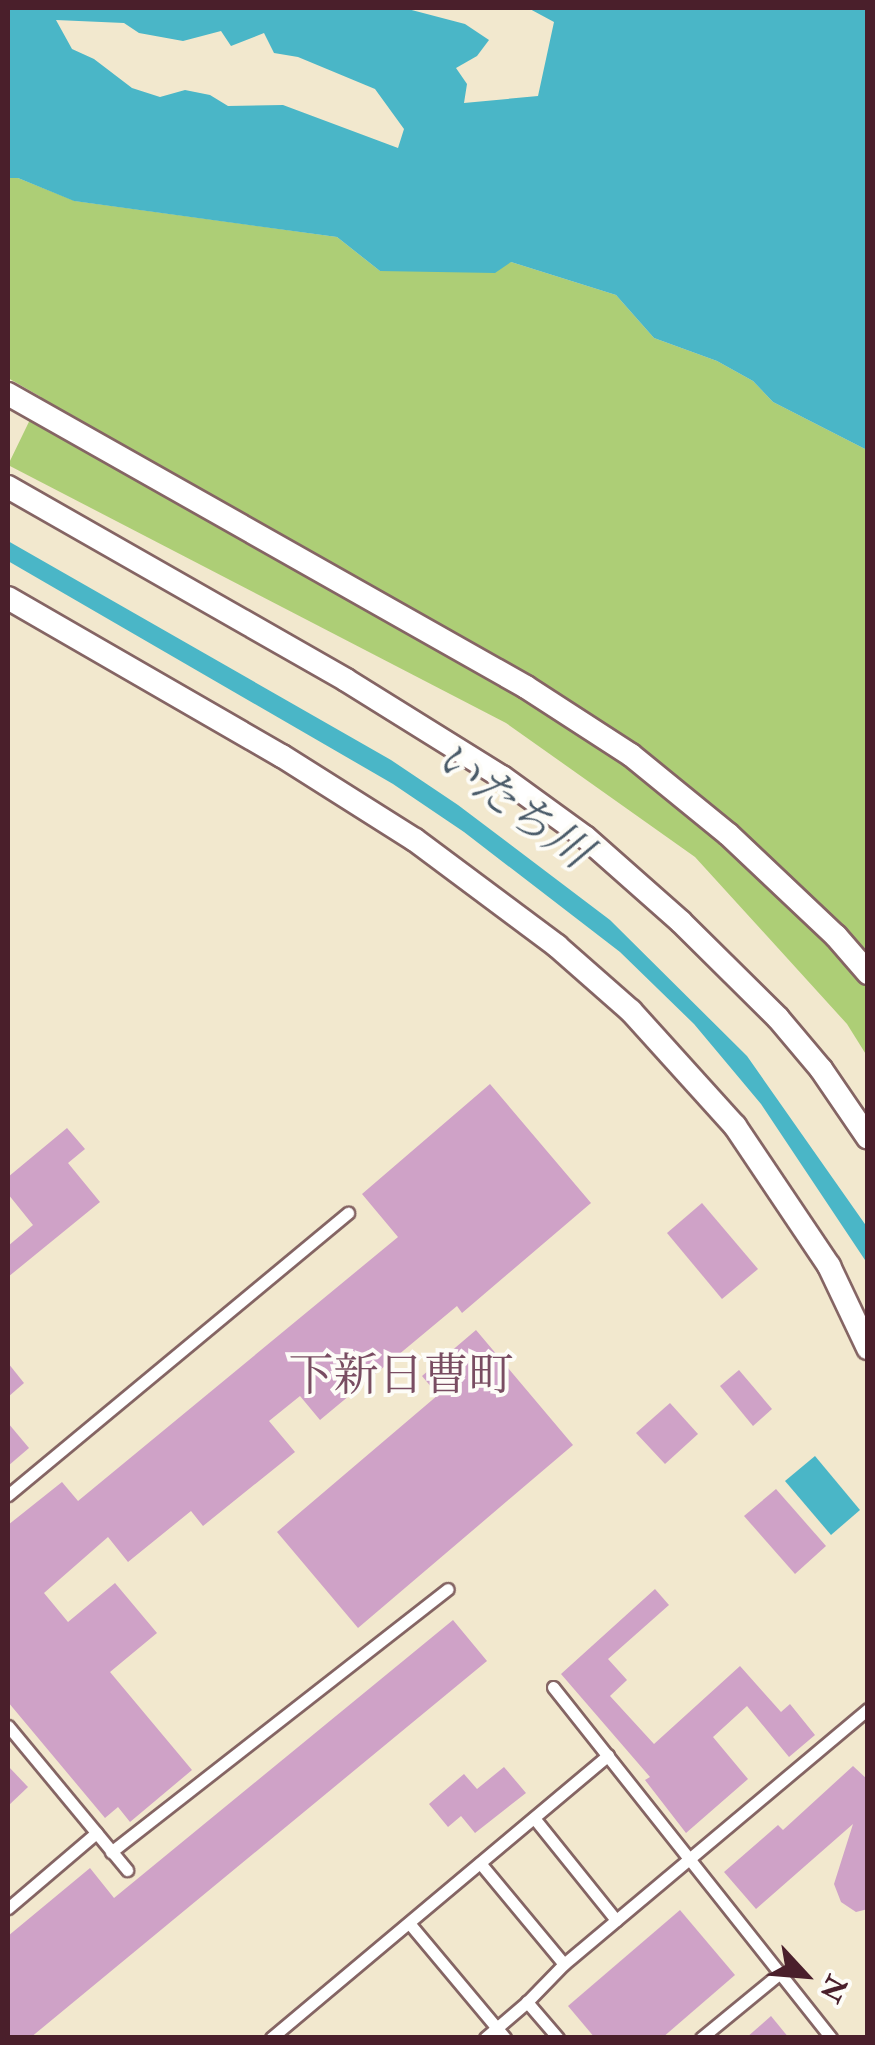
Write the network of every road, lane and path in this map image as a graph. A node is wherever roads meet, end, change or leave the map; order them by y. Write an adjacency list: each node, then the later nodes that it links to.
1 (8, 394): 4 (street)
2 (8, 487): 5 (street)
3 (8, 598): 7 (street)
4 (868, 973)
5 (868, 1138)
6 (348, 1213): 8 (lane)
7 (868, 1348)
8 (8, 1496)
9 (448, 1590): 16 (lane)
10 (553, 1687): 13 (lane)
11 (868, 1709): 17 (lane)
12 (8, 1726): 15 (lane)
13 (608, 1754): 14 (lane); 17 (lane)
14 (534, 1818): 18 (lane); 21 (lane)
15 (96, 1833): 16 (lane); 20 (lane)
16 (111, 1852): 19 (lane)
17 (688, 1859): 21 (lane); 24 (lane)
18 (480, 1863): 22 (lane); 23 (lane)
19 (126, 1870)
20 (8, 1908)
21 (616, 1920): 23 (lane)
22 (410, 1923): 26 (lane); 27 (lane)
23 (564, 1964): 25 (lane)
24 (780, 1973): 30 (lane); 31 (lane)
25 (526, 2002): 26 (lane); 29 (lane)
26 (501, 2032): 28 (lane)
27 (271, 2038)
28 (485, 2038)
29 (558, 2038)
30 (701, 2038)
31 (831, 2038)

